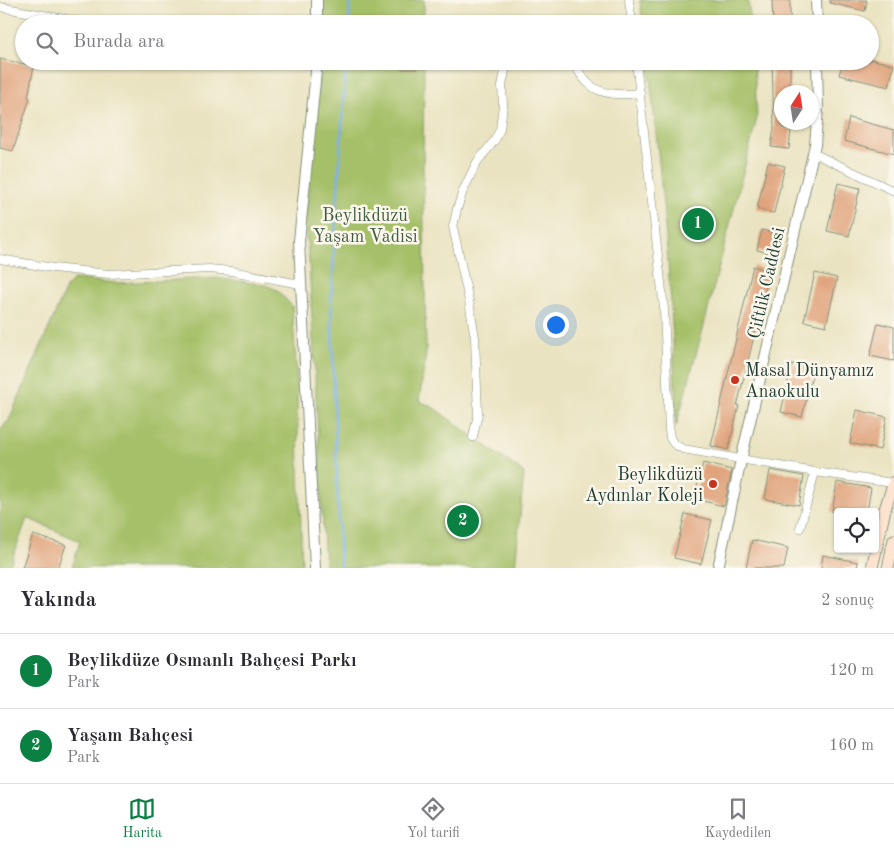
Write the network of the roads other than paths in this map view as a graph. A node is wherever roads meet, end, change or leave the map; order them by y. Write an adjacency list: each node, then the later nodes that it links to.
1 (317, 0): 6 (street)
2 (630, 0): 7 (street)
3 (816, 0): 8 (street)
4 (0, 7): 5 (street)
5 (43, 15)
6 (317, 15)
7 (631, 15)
8 (816, 15)
9 (316, 70): 18 (street)
10 (505, 70): 19 (street)
11 (578, 70): 14 (street)
12 (637, 70): 14 (street)
13 (817, 70): 15 (street, Çiftlik Caddesi)
14 (640, 92): 20 (street)
15 (813, 153): 16 (street); 20 (street, Çiftlik Caddesi)
16 (894, 191)
17 (0, 258): 18 (street)
18 (300, 284): 25 (street)
19 (473, 437)
20 (741, 460): 21 (street); 26 (street, Çiftlik Caddesi)
21 (814, 472): 22 (street); 23 (street)
22 (894, 482): 27 (main road)
23 (800, 528)
24 (894, 540): 28 (main road)
25 (315, 568)
26 (718, 568)
27 (872, 568)
28 (888, 568)

